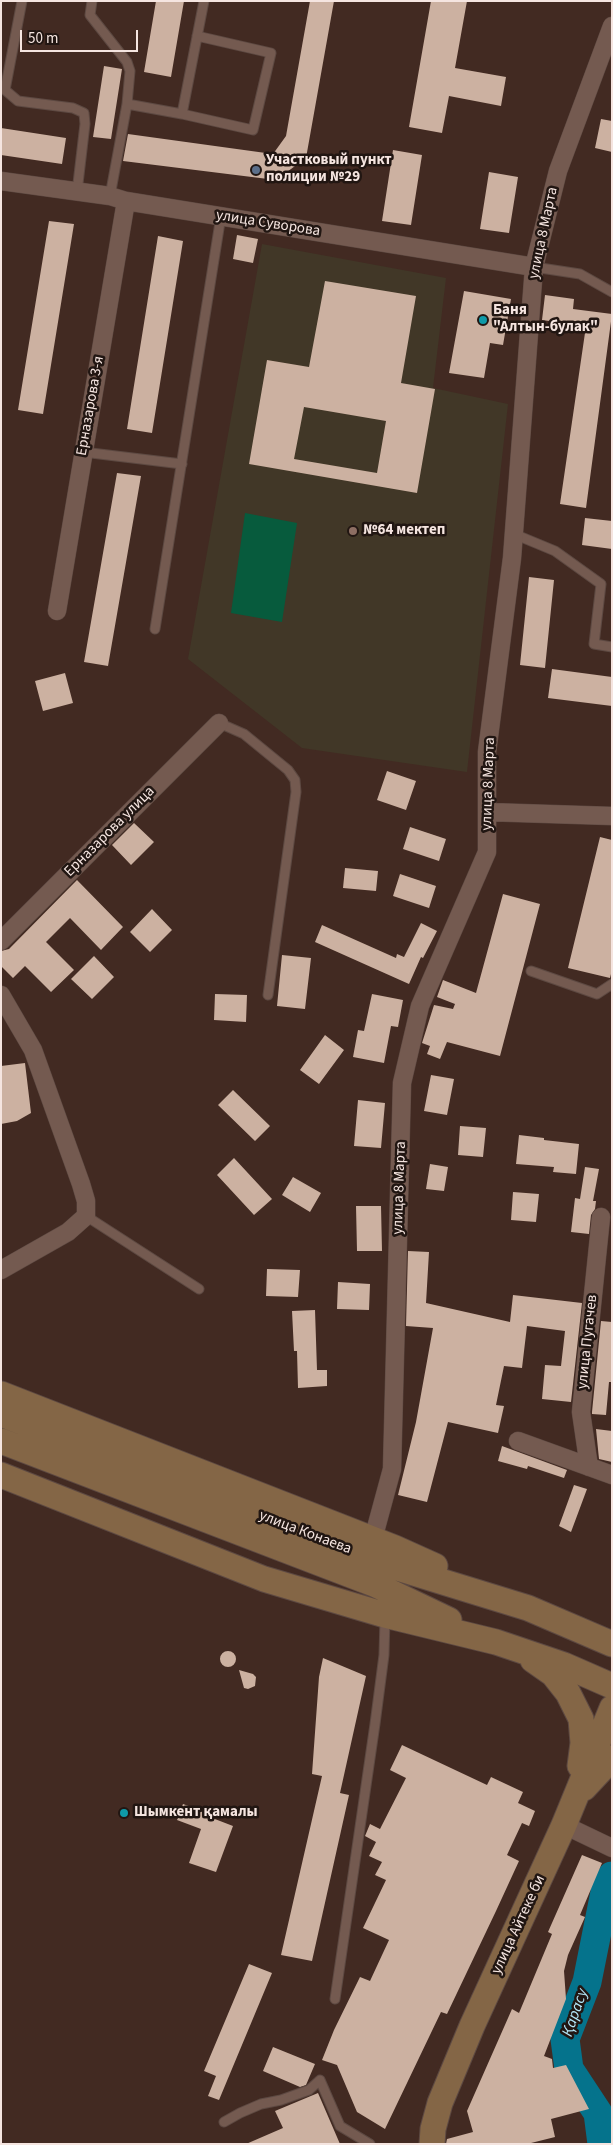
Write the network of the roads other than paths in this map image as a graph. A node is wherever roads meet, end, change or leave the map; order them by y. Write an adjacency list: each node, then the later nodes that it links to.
1 (22, 1): 9 (lane)
2 (92, 1): 6 (lane)
3 (204, 1): 5 (lane)
4 (612, 26): 12 (street, улица 8 Марта)
5 (197, 36): 7 (lane); 7 (lane)
6 (127, 104): 7 (lane); 10 (lane)
7 (182, 114)
8 (1, 181): 9 (street, улица Суворова)
9 (77, 192): 10 (street, улица Суворова)
10 (118, 198): 11 (street, улица Суворова); 14 (street, Ерназарова 3-я)
11 (221, 216): 12 (street, улица Суворова); 15 (lane)
12 (534, 267): 13 (lane); 16 (street, улица 8 Марта)
13 (612, 292)
14 (83, 452): 15 (lane); 17 (street, Ерназарова 3-я)
15 (182, 464): 18 (lane)
16 (514, 534): 19 (lane); 21 (street, улица 8 Марта)
17 (57, 611)
18 (155, 629)
19 (612, 647)
20 (219, 723): 23 (street, Ерназарова улица); 27 (lane)
21 (487, 812): 22 (street); 39 (street, улица 8 Марта)
22 (612, 816)
23 (1, 941)
24 (531, 971): 25 (lane)
25 (612, 984)
26 (1, 995): 28 (street)
27 (268, 995)
28 (86, 1216): 30 (street); 31 (lane)
29 (601, 1218): 36 (street, улица Пугачев)
30 (1, 1270)
31 (199, 1289)
32 (1, 1394): 39 (main road)
33 (1, 1414): 40 (main road, улица Конаева)
34 (518, 1441): 36 (street)
35 (1, 1442): 43 (main road, улица Конаева)
36 (589, 1467): 37 (street)
37 (612, 1475)
38 (1, 1476): 41 (main road, улица Конаева)
39 (373, 1539): 40 (main road)
40 (528, 1608): 42 (main road, улица Конаева)
41 (385, 1615): 43 (main road, улица Конаева); 50 (lane)
42 (612, 1644)
43 (507, 1645): 44 (main road, улица Конаева); 47 (main road)
44 (612, 1686)
45 (612, 1708): 47 (main road, улица Айтеке би)
46 (612, 1758): 47 (main road)
47 (575, 1796): 48 (main road, улица Айтеке би)
48 (564, 1825): 49 (street); 53 (main road, улица Айтеке би)
49 (612, 1848)
50 (335, 1999)
51 (224, 2122): 52 (lane)
52 (370, 2144)
53 (432, 2144)

